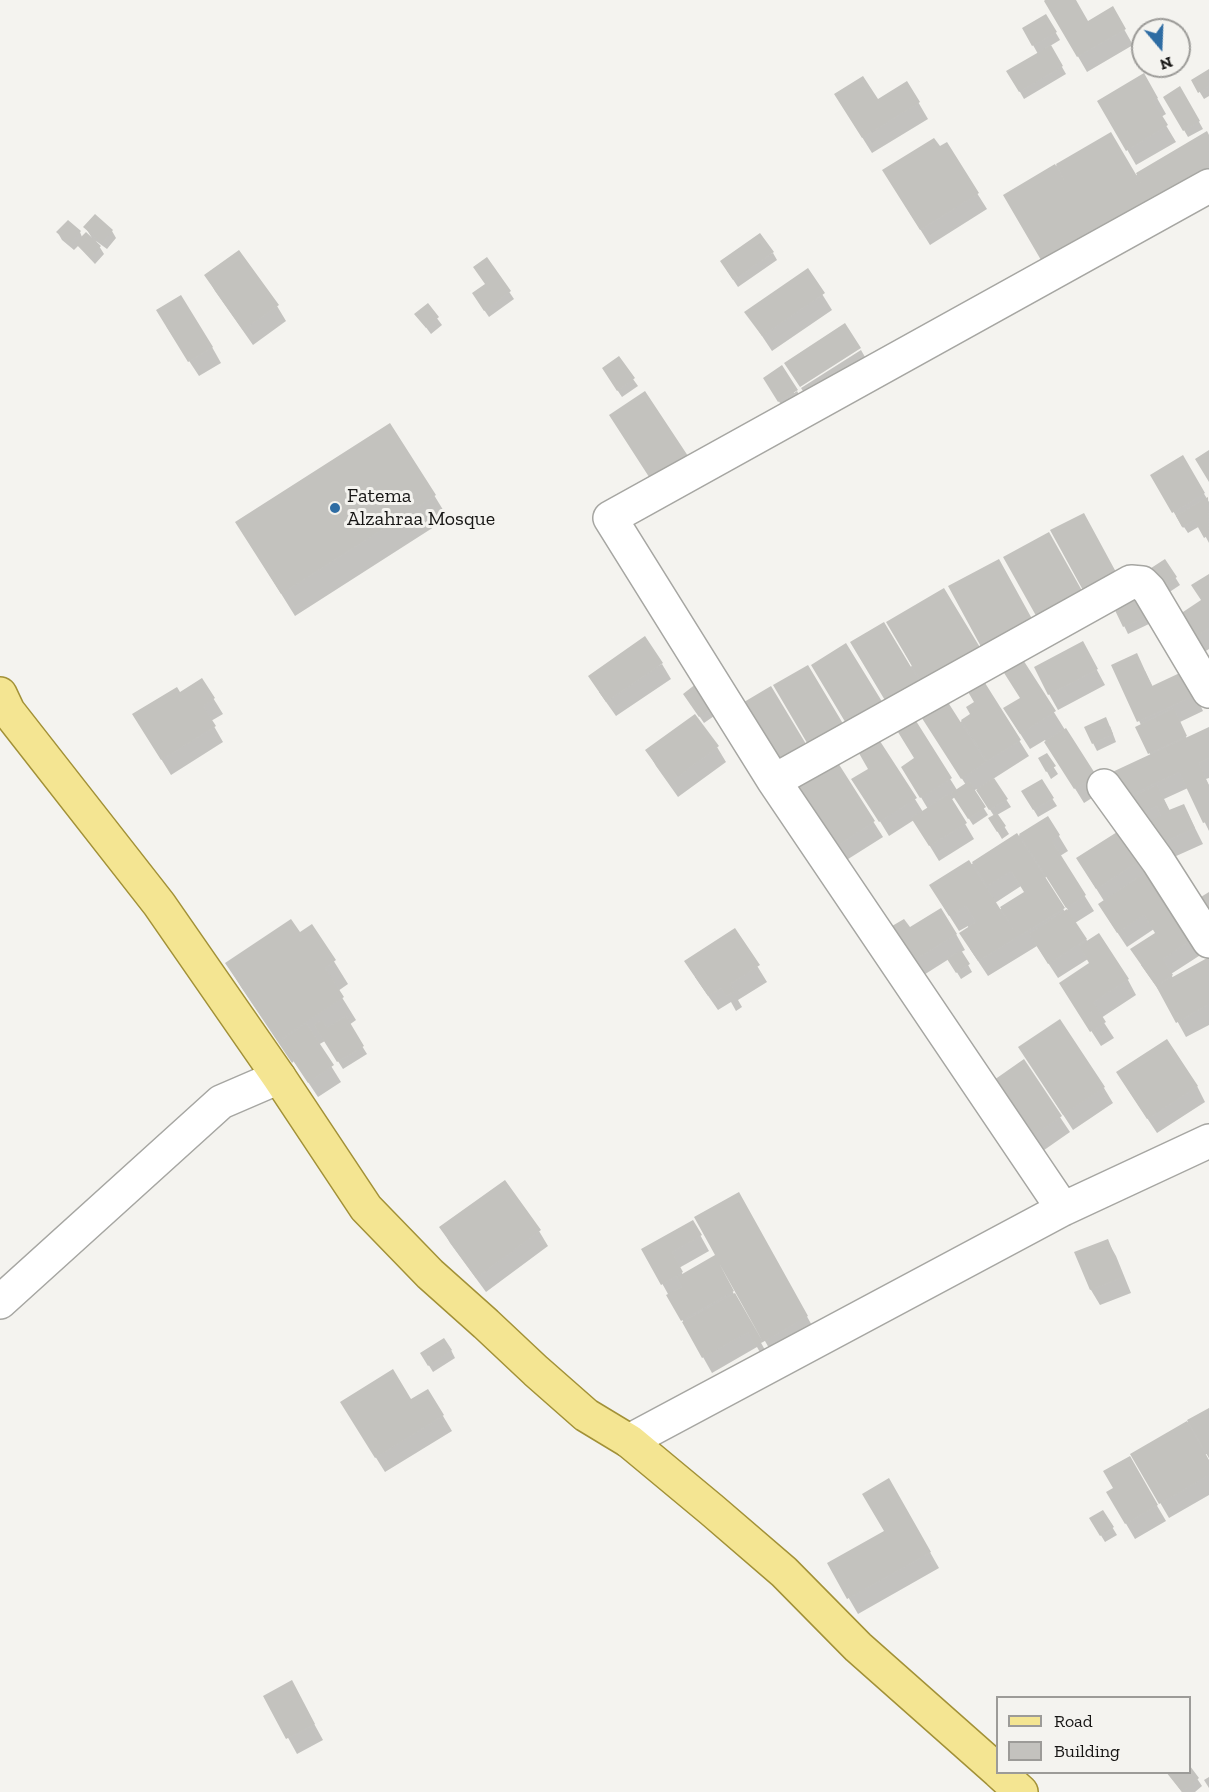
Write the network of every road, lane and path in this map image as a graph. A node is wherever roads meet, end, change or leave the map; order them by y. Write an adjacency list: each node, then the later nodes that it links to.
1 (1209, 186): 4 (street)
2 (1209, 691): 4 (street)
3 (0, 694): 7 (main road)
4 (774, 781): 9 (street)
5 (1104, 786): 6 (street)
6 (1209, 941)
7 (279, 1077): 10 (street); 11 (main road)
8 (1209, 1141): 9 (street)
9 (1063, 1209): 11 (street)
10 (0, 1302)
11 (629, 1441): 12 (main road)
12 (996, 1770)
13 (1000, 1774): 14 (main road)
14 (1021, 1792)

